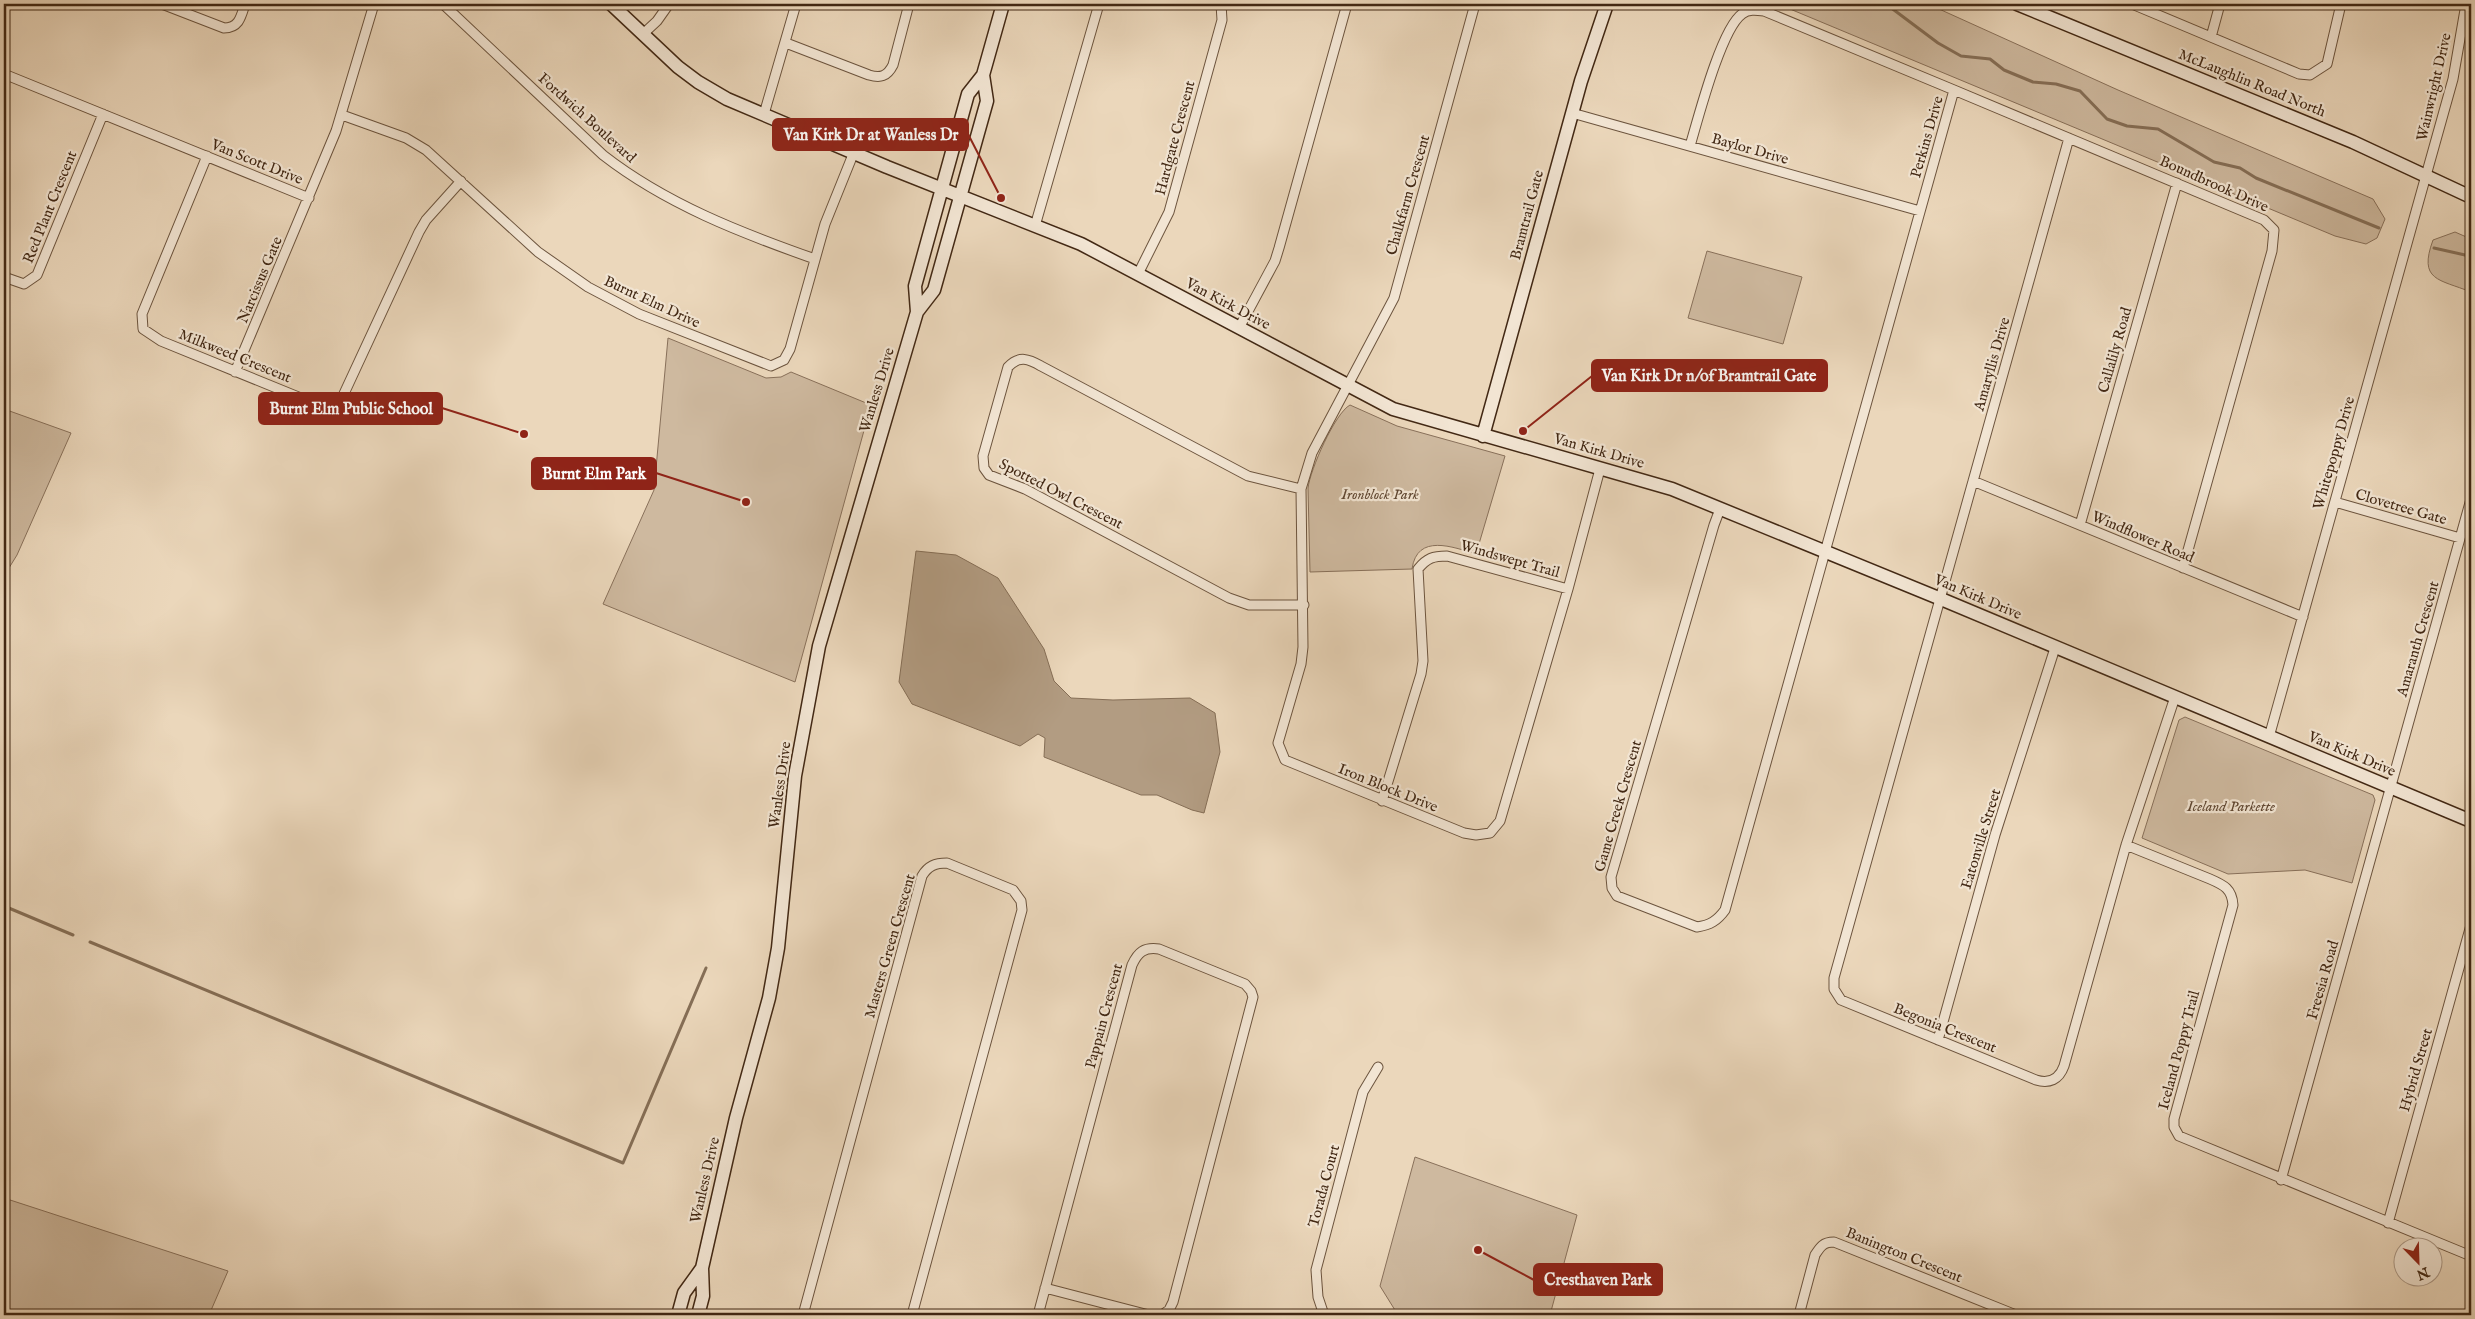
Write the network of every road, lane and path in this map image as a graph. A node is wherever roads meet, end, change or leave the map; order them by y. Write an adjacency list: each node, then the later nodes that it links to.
1 (162, 4): 2 (street)
2 (245, 4)
3 (374, 4): 29 (street, Van Scott Drive)
4 (443, 4): 43 (street, Fordwich Boulevard)
5 (611, 4): 20 (street, Van Kirk Drive)
6 (669, 4): 20 (street)
7 (796, 4): 22 (street)
8 (909, 4): 22 (street)
9 (1003, 4): 23 (street, Wanless Drive)
10 (1099, 4): 42 (street)
11 (1221, 4): 44 (street, Hardgate Crescent)
12 (1347, 4): 47 (street)
13 (1475, 4): 49 (street, Chalkfarm Crescent)
14 (1607, 4): 26 (street, Bramtrail Gate)
15 (2017, 4): 34 (street, McLaughlin Road North)
16 (2132, 4): 21 (street)
17 (2220, 4): 21 (street)
18 (2341, 4): 21 (street)
19 (2466, 4): 34 (street, Wainwright Drive)
20 (643, 34): 28 (street, Van Kirk Drive)
21 (2211, 37)
22 (786, 43): 28 (street)
23 (983, 75): 37 (street, Wanless Drive); 38 (street, Wanless Drive)
24 (4, 76): 27 (street, Van Scott Drive)
25 (1954, 90): 30 (street, Boundbrook Drive); 31 (street, Perkins Drive); 41 (street, Perkins Drive)
26 (1572, 113): 31 (street, Baylor Drive); 50 (street, Bramtrail Gate)
27 (103, 114): 33 (street, Van Scott Drive); 45 (street, Red Plant Crescent)
28 (764, 114): 32 (street, Van Kirk Drive)
29 (342, 115): 35 (street, Burnt Elm Drive); 40 (street, Van Scott Drive)
30 (2070, 138): 36 (street, Boundbrook Drive); 52 (street, Amaryllis Drive)
31 (1690, 146): 41 (street, Baylor Drive)
32 (854, 152): 37 (street, Van Kirk Drive); 43 (street, Burnt Elm Drive)
33 (207, 156): 40 (street, Van Scott Drive); 48 (street, Milkweed Crescent)
34 (2426, 176): 39 (street, McLaughlin Road North); 55 (street, Whitepoppy Drive)
35 (461, 181): 43 (street, Burnt Elm Drive); 48 (street, Milkweed Crescent)
36 (2177, 182): 57 (street, Callalily Road); 60 (street, Boundbrook Drive)
37 (941, 190): 38 (street, Van Kirk Drive); 46 (street, Wanless Drive)
38 (960, 197): 42 (street, Van Kirk Drive); 46 (street, Wanless Drive)
39 (2471, 197)
40 (309, 198): 48 (street, Narcissus Gate)
41 (1920, 211): 59 (street, Perkins Drive)
42 (1035, 226): 44 (street, Van Kirk Drive)
43 (815, 259)
44 (1138, 274): 47 (street, Van Kirk Drive)
45 (4, 277)
46 (917, 312): 78 (street, Wanless Drive)
47 (1239, 328): 49 (street, Van Kirk Drive)
48 (236, 372)
49 (1347, 387): 50 (street, Van Kirk Drive); 53 (street, Iron Block Drive)
50 (1483, 436): 51 (street, Van Kirk Drive)
51 (1600, 469): 56 (street, Van Kirk Drive); 61 (street, Iron Block Drive)
52 (1974, 482): 57 (street, Windflower Road); 62 (street, Amaryllis Drive)
53 (1301, 489): 63 (street, Iron Block Drive); 63 (street, Spotted Owl Crescent)
54 (2471, 499): 58 (street, Amaranth Crescent)
55 (2335, 502): 58 (street, Clovetree Gate); 64 (street, Whitepoppy Drive)
56 (1720, 509): 59 (street, Van Kirk Drive); 59 (street, Game Creek Crescent)
57 (2080, 526): 60 (street, Windflower Road)
58 (2460, 538): 68 (street, Amaranth Crescent)
59 (1825, 551): 62 (street, Van Kirk Drive)
60 (2182, 568): 64 (street, Windflower Road)
61 (1568, 589): 69 (street, Iron Block Drive); 69 (street, Windswept Trail)
62 (1941, 598): 65 (street, Van Kirk Drive); 73 (street, Begonia Crescent)
63 (1304, 605): 69 (street, Iron Block Drive)
64 (2303, 617): 67 (street, Whitepoppy Drive)
65 (2055, 648): 66 (street, Van Kirk Drive); 73 (street, Eatonville Street)
66 (2175, 697): 67 (street, Van Kirk Drive); 71 (street, Begonia Crescent)
67 (2269, 737): 68 (street, Van Kirk Drive)
68 (2391, 787): 70 (street, Van Kirk Drive); 75 (street, Freesia Road)
69 (1382, 801)
70 (2471, 821)
71 (2126, 845): 73 (street, Begonia Crescent); 75 (street, Iceland Poppy Trail)
72 (2471, 925): 76 (street, Hybrid Street)
73 (1938, 1040)
74 (1378, 1067): 87 (street, Torada Court)
75 (2281, 1180): 76 (street, Iceland Poppy Trail)
76 (2388, 1223): 77 (street, Iceland Poppy Trail)
77 (2471, 1256)
78 (702, 1268): 80 (street, Wanless Drive); 81 (street, Wanless Drive)
79 (1045, 1288): 84 (street); 85 (street); 86 (street, Pappain Crescent)
80 (678, 1315)
81 (698, 1315)
82 (803, 1315): 83 (street, Masters Green Crescent)
83 (912, 1315)
84 (1038, 1315)
85 (1149, 1315)
86 (1162, 1315)
87 (1324, 1315)
88 (1799, 1315): 89 (street, Banington Crescent)
89 (2016, 1315)

